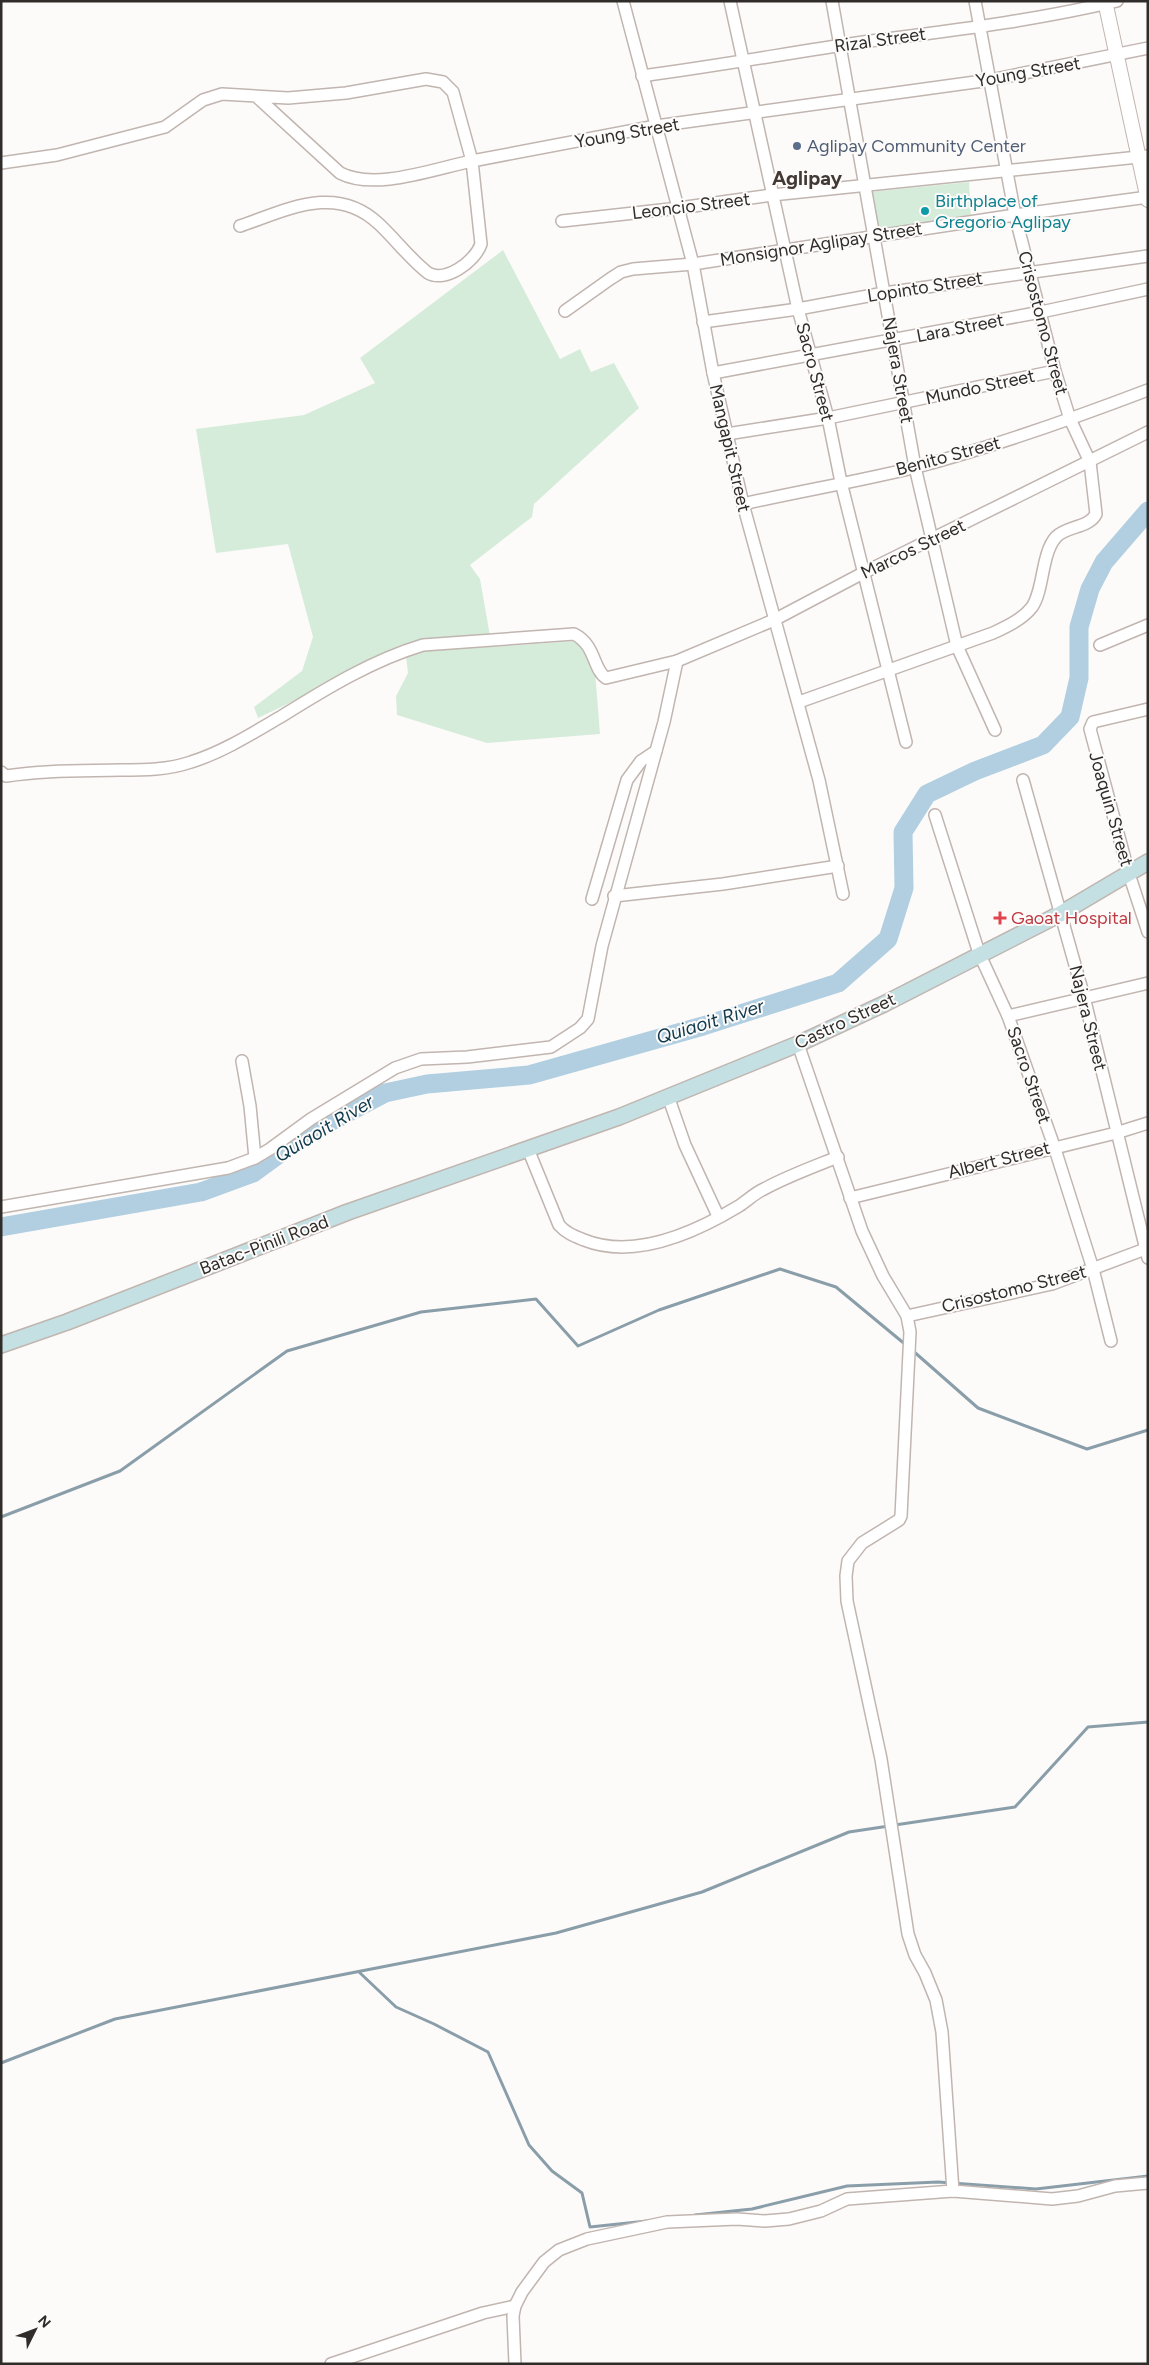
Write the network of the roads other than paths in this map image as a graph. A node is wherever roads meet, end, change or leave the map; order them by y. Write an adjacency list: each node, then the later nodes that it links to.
1 (623, 1): 11 (street, Mangapit Street)
2 (730, 1): 10 (street, Sacro Street)
3 (832, 1): 7 (street, Najera Street)
4 (975, 1): 6 (street, Crisostomo Street)
5 (1109, 2): 6 (street, Rizal Street); 9 (street)
6 (981, 26): 7 (street, Rizal Street); 12 (street, Crisostomo Street)
7 (840, 46): 10 (street, Rizal Street); 14 (street, Najera Street)
8 (1148, 48): 9 (street, Young Street)
9 (1118, 56): 12 (street, Young Street); 17 (street)
10 (742, 63): 11 (street, Rizal Street); 15 (street, Sacro Street)
11 (642, 76): 16 (street, Mangapit Street)
12 (990, 80): 14 (street, Young Street); 20 (street, Crisostomo Street)
13 (257, 97): 18 (street, Young Street); 18 (street); 19 (street)
14 (849, 98): 15 (street, Young Street); 21 (street, Najera Street)
15 (755, 113): 16 (street, Young Street); 22 (street, Sacro Street)
16 (656, 126): 18 (street, Young Street); 24 (street, Mangapit Street)
17 (1143, 157): 20 (street, Leoncio Street); 23 (street)
18 (472, 161): 27 (street)
19 (1, 163)
20 (1007, 171): 21 (street, Leoncio Street); 25 (street, Crisostomo Street)
21 (865, 187): 22 (street, Leoncio Street); 28 (street, Najera Street)
22 (772, 195): 24 (street, Leoncio Street); 29 (street, Sacro Street)
23 (1148, 198): 25 (street, Monsignor Aglipay Street)
24 (679, 208): 26 (street, Leoncio Street); 31 (street, Mangapit Street)
25 (1015, 215): 28 (street, Monsignor Aglipay Street); 32 (street, Crisostomo Street)
26 (562, 221)
27 (240, 226)
28 (873, 237): 29 (street, Monsignor Aglipay Street); 34 (street, Najera Street)
29 (785, 250): 31 (street, Monsignor Aglipay Street); 35 (street, Sacro Street)
30 (1148, 256): 32 (street, Lopinto Street)
31 (693, 264): 36 (street, Monsignor Aglipay Street); 38 (street, Mangapit Street)
32 (1029, 272): 34 (street, Lopinto Street); 37 (street, Crisostomo Street)
33 (1148, 289): 37 (street, Lara Street)
34 (884, 293): 35 (street, Lopinto Street); 39 (street, Najera Street)
35 (798, 309): 38 (street, Lopinto Street); 40 (street, Sacro Street)
36 (565, 312)
37 (1041, 312): 39 (street, Lara Street); 41 (street, Crisostomo Street)
38 (703, 322): 42 (street, Mangapit Street)
39 (892, 340): 40 (street, Lara Street); 44 (street, Najera Street)
40 (810, 356): 42 (street, Lara Street); 45 (street, Sacro Street)
41 (1055, 371): 44 (street, Mundo Street); 46 (street, Crisostomo Street)
42 (713, 373): 48 (street, Mangapit Street)
43 (1148, 390): 46 (street, Benito Street)
44 (905, 403): 45 (street, Mundo Street); 50 (street, Najera Street)
45 (828, 418): 48 (street, Mundo Street); 51 (street, Sacro Street)
46 (1070, 419): 49 (street, Crisostomo Street); 50 (street, Benito Street)
47 (1148, 432): 49 (street, Marcos Street)
48 (727, 434): 52 (street, Mangapit Street)
49 (1090, 462): 53 (street, Marcos Street); 58 (street, Crisostomo Street)
50 (915, 467): 51 (street, Benito Street); 53 (street, Najera Street)
51 (841, 482): 52 (street, Benito Street); 54 (street, Sacro Street)
52 (743, 504): 55 (street, Mangapit Street)
53 (931, 540): 54 (street, Marcos Street); 58 (street, Najera Street)
54 (864, 573): 55 (street, Marcos Street); 60 (street, Sacro Street)
55 (774, 620): 59 (street, Marcos Street); 61 (street, Mangapit Street)
56 (1148, 625): 57 (street)
57 (1100, 644)
58 (957, 646): 60 (street); 63 (street, Najera Street)
59 (677, 661): 65 (street); 66 (street, Marcos Street)
60 (888, 670): 61 (street); 64 (street, Sacro Street)
61 (799, 702): 70 (street, Mangapit Street)
62 (1148, 709): 71 (street, Joaquin Street)
63 (995, 730)
64 (906, 742)
65 (656, 751): 73 (street); 75 (street)
66 (3, 775)
67 (1023, 780): 76 (street, Najera Street)
68 (934, 815): 78 (street, Sacro Street)
69 (1148, 862): 71 (main road, Castro Street)
70 (838, 866): 72 (street, Mangapit Street); 73 (street)
71 (1129, 874): 74 (street, Joaquin Street); 76 (main road, Castro Street)
72 (843, 894)
73 (614, 896): 90 (street)
74 (1142, 896): 77 (street, Joaquin Street)
75 (592, 899)
76 (1060, 914): 78 (main road, Castro Street); 80 (street, Najera Street)
77 (1148, 932)
78 (979, 953): 81 (street, Sacro Street); 82 (main road, Castro Street)
79 (1148, 984): 80 (street)
80 (1084, 997): 81 (street); 86 (street, Najera Street)
81 (1008, 1016): 87 (street, Sacro Street)
82 (798, 1044): 84 (main road, Castro Street); 89 (street)
83 (242, 1061): 90 (street)
84 (668, 1096): 88 (main road, Castro Street); 93 (street)
85 (1148, 1123): 86 (street, Albert Street)
86 (1116, 1132): 87 (street, Albert Street); 94 (street, Najera Street)
87 (1054, 1146): 91 (street, Albert Street); 95 (street, Sacro Street)
88 (528, 1149): 93 (street); 98 (main road, Batac-Pinili Road)
89 (838, 1157): 91 (street); 93 (street)
90 (255, 1158): 92 (street)
91 (850, 1198): 96 (street)
92 (1, 1207)
93 (718, 1216)
94 (1147, 1252): 95 (street, Crisostomo Street)
95 (1093, 1269): 96 (street, Crisostomo Street); 97 (street, Sacro Street)
96 (907, 1316): 100 (street)
97 (1111, 1341)
98 (1, 1345)
99 (1148, 2183): 100 (street)
100 (953, 2186): 101 (street)
101 (515, 2306): 102 (street); 103 (street)
102 (331, 2364)
103 (515, 2364)

